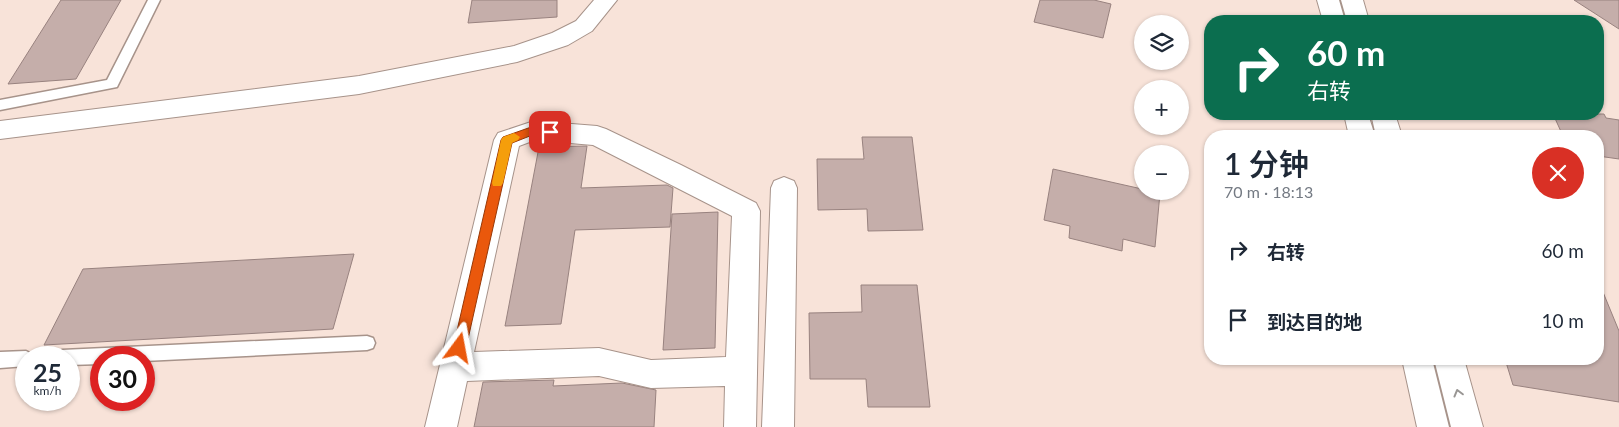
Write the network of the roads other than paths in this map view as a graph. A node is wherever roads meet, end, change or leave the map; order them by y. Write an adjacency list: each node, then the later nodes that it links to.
1 (154, 0): 7 (lane)
2 (606, 0): 8 (street)
3 (1328, 0): 5 (street)
4 (1352, 0): 6 (street)
5 (1332, 15)
6 (1356, 15)
7 (0, 105)
8 (0, 130)
9 (784, 188): 20 (street)
10 (367, 344): 11 (lane)
11 (80, 357)
12 (15, 359): 13 (lane)
13 (0, 360)
14 (1418, 365): 21 (street)
15 (1451, 365): 22 (street, one-way to 15)
16 (455, 367): 17 (street); 17 (street); 18 (street)
17 (742, 371): 19 (street)
18 (441, 427)
19 (740, 427)
20 (778, 427)
21 (1434, 427)
22 (1467, 427)

